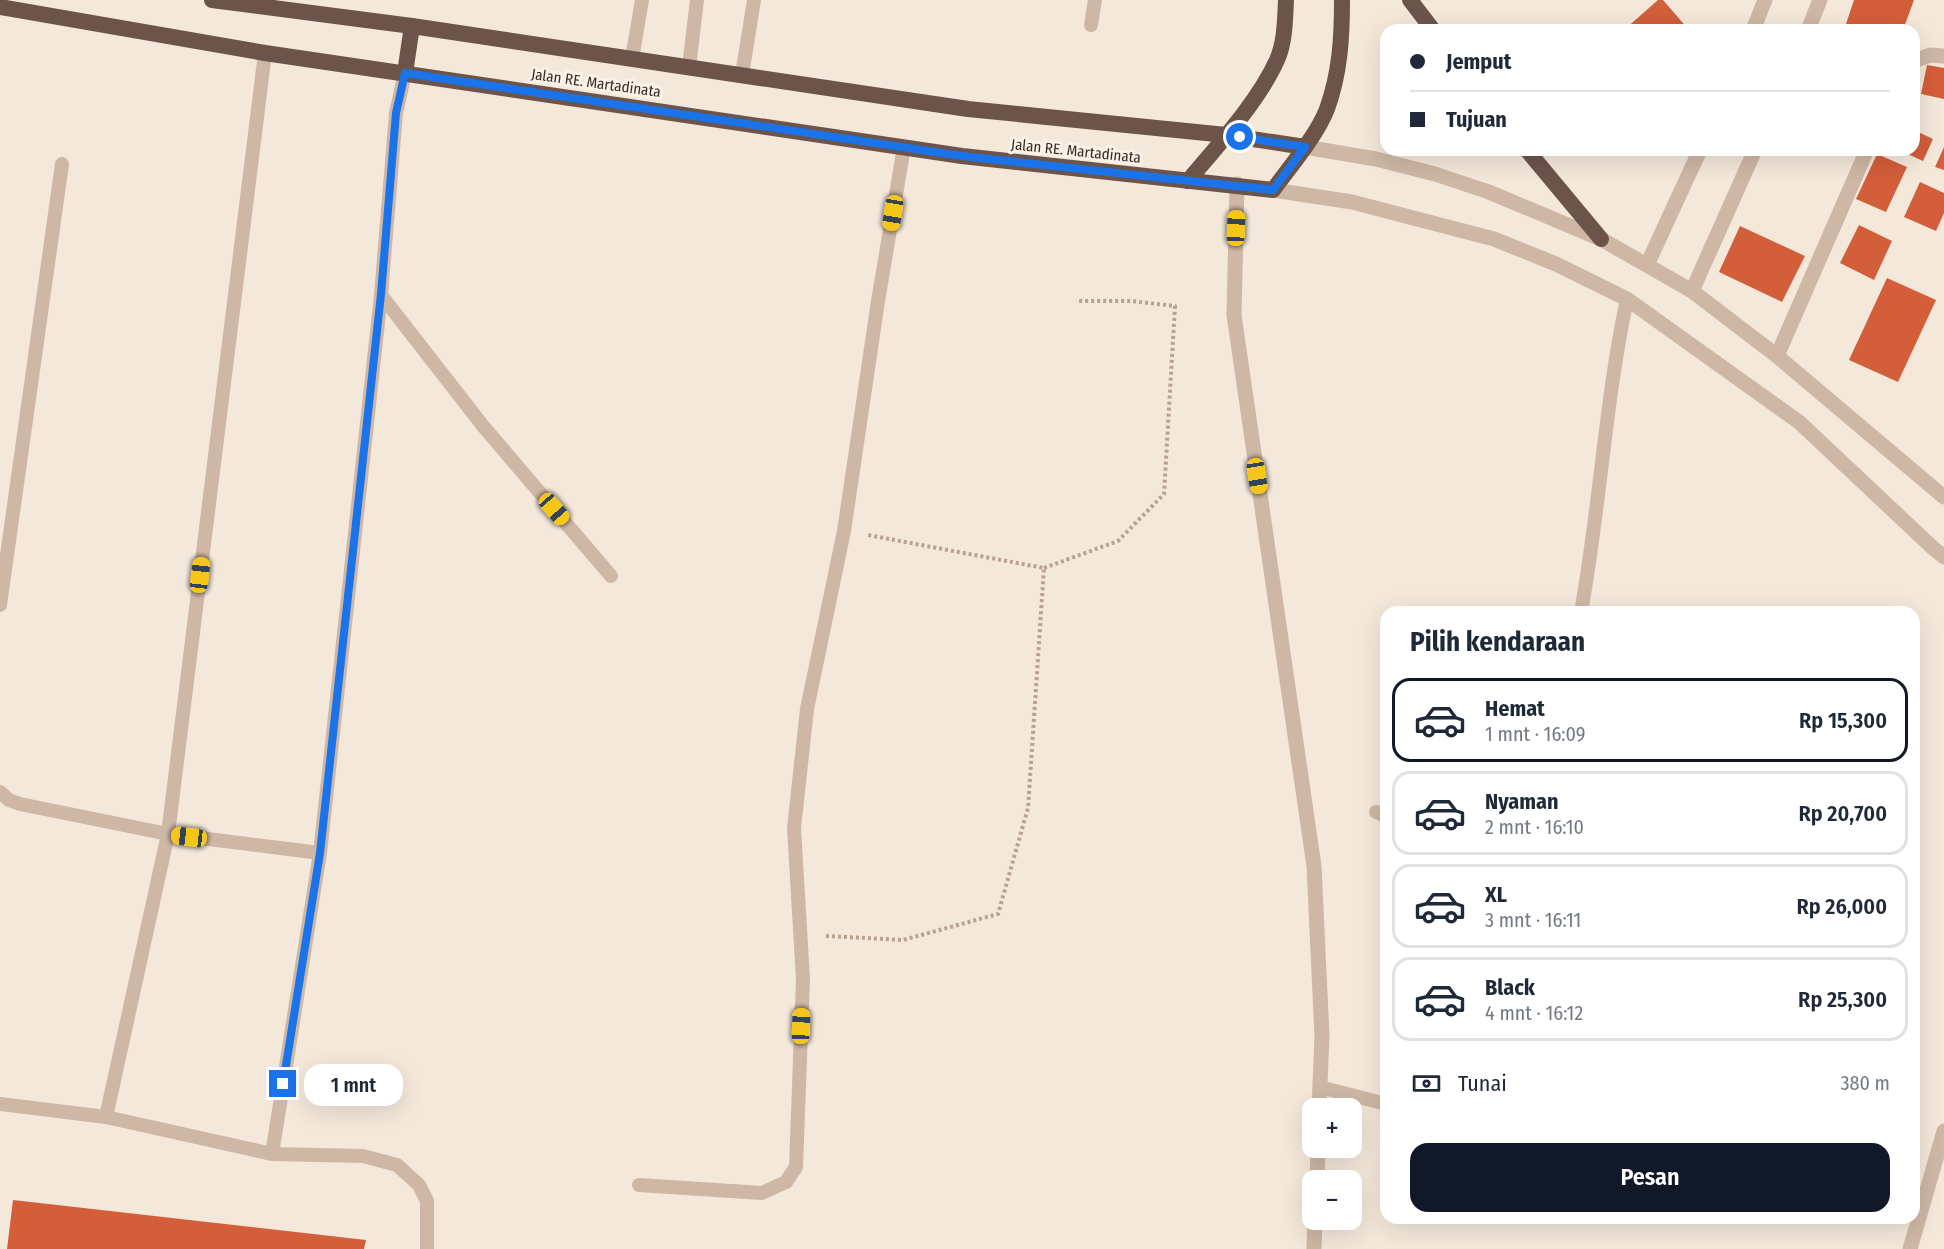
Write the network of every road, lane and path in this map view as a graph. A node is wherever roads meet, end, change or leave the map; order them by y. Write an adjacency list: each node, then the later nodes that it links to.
1 (212, 0): 16 (highway)
2 (642, 0): 19 (lane)
3 (697, 0): 21 (lane)
4 (754, 0): 23 (lane)
5 (1095, 0): 15 (lane)
6 (1286, 0): 24 (highway)
7 (1342, 0): 26 (highway)
8 (1410, 0): 12 (highway)
9 (1764, 0): 13 (street)
10 (1820, 0): 14 (street)
11 (0, 7): 17 (highway, Jalan RE. Martadinata)
12 (1428, 24)
13 (1755, 24)
14 (1810, 24)
15 (1091, 25)
16 (412, 26): 19 (highway); 22 (highway)
17 (265, 52): 22 (highway, Jalan RE. Martadinata); 50 (lane)
18 (1944, 56): 20 (street)
19 (632, 59): 21 (highway)
20 (1920, 59)
21 (689, 67): 23 (highway)
22 (405, 73): 25 (highway, Jalan RE. Martadinata); 38 (lane)
23 (742, 75): 24 (highway)
24 (1226, 135): 26 (highway); 32 (highway)
25 (904, 147): 32 (highway, Jalan RE. Martadinata); 43 (lane)
26 (1305, 147): 34 (highway); 35 (street)
27 (1532, 156): 35 (highway)
28 (1697, 156): 36 (street)
29 (1752, 156): 37 (street)
30 (1864, 156): 41 (street)
31 (62, 164): 47 (lane)
32 (1188, 181): 33 (highway, Jalan RE. Martadinata)
33 (1237, 184): 34 (highway, Jalan RE. Martadinata); 53 (street)
34 (1273, 190): 39 (street)
35 (1601, 239): 36 (street)
36 (1647, 265): 37 (street)
37 (1692, 291): 41 (street)
38 (381, 294): 46 (lane); 51 (lane)
39 (1627, 299): 44 (street); 48 (lane)
40 (1076, 301): 45 (path)
41 (1777, 356): 42 (street)
42 (1944, 497)
43 (844, 531): 45 (path); 52 (lane)
44 (1944, 557)
45 (1044, 568): 52 (path)
46 (611, 576)
47 (0, 605)
48 (1582, 606)
49 (0, 792): 50 (lane)
50 (168, 834): 51 (lane); 57 (lane)
51 (320, 853): 59 (lane)
52 (801, 935): 60 (lane)
53 (1320, 1087): 54 (street); 55 (lane)
54 (1319, 1098)
55 (1380, 1102)
56 (0, 1104): 57 (lane)
57 (106, 1117): 59 (lane)
58 (1944, 1131): 61 (street)
59 (272, 1154): 64 (lane)
60 (639, 1185)
61 (1920, 1194)
62 (1914, 1224): 66 (street)
63 (1315, 1230): 65 (street)
64 (427, 1249)
65 (1314, 1249)
66 (1910, 1249)

